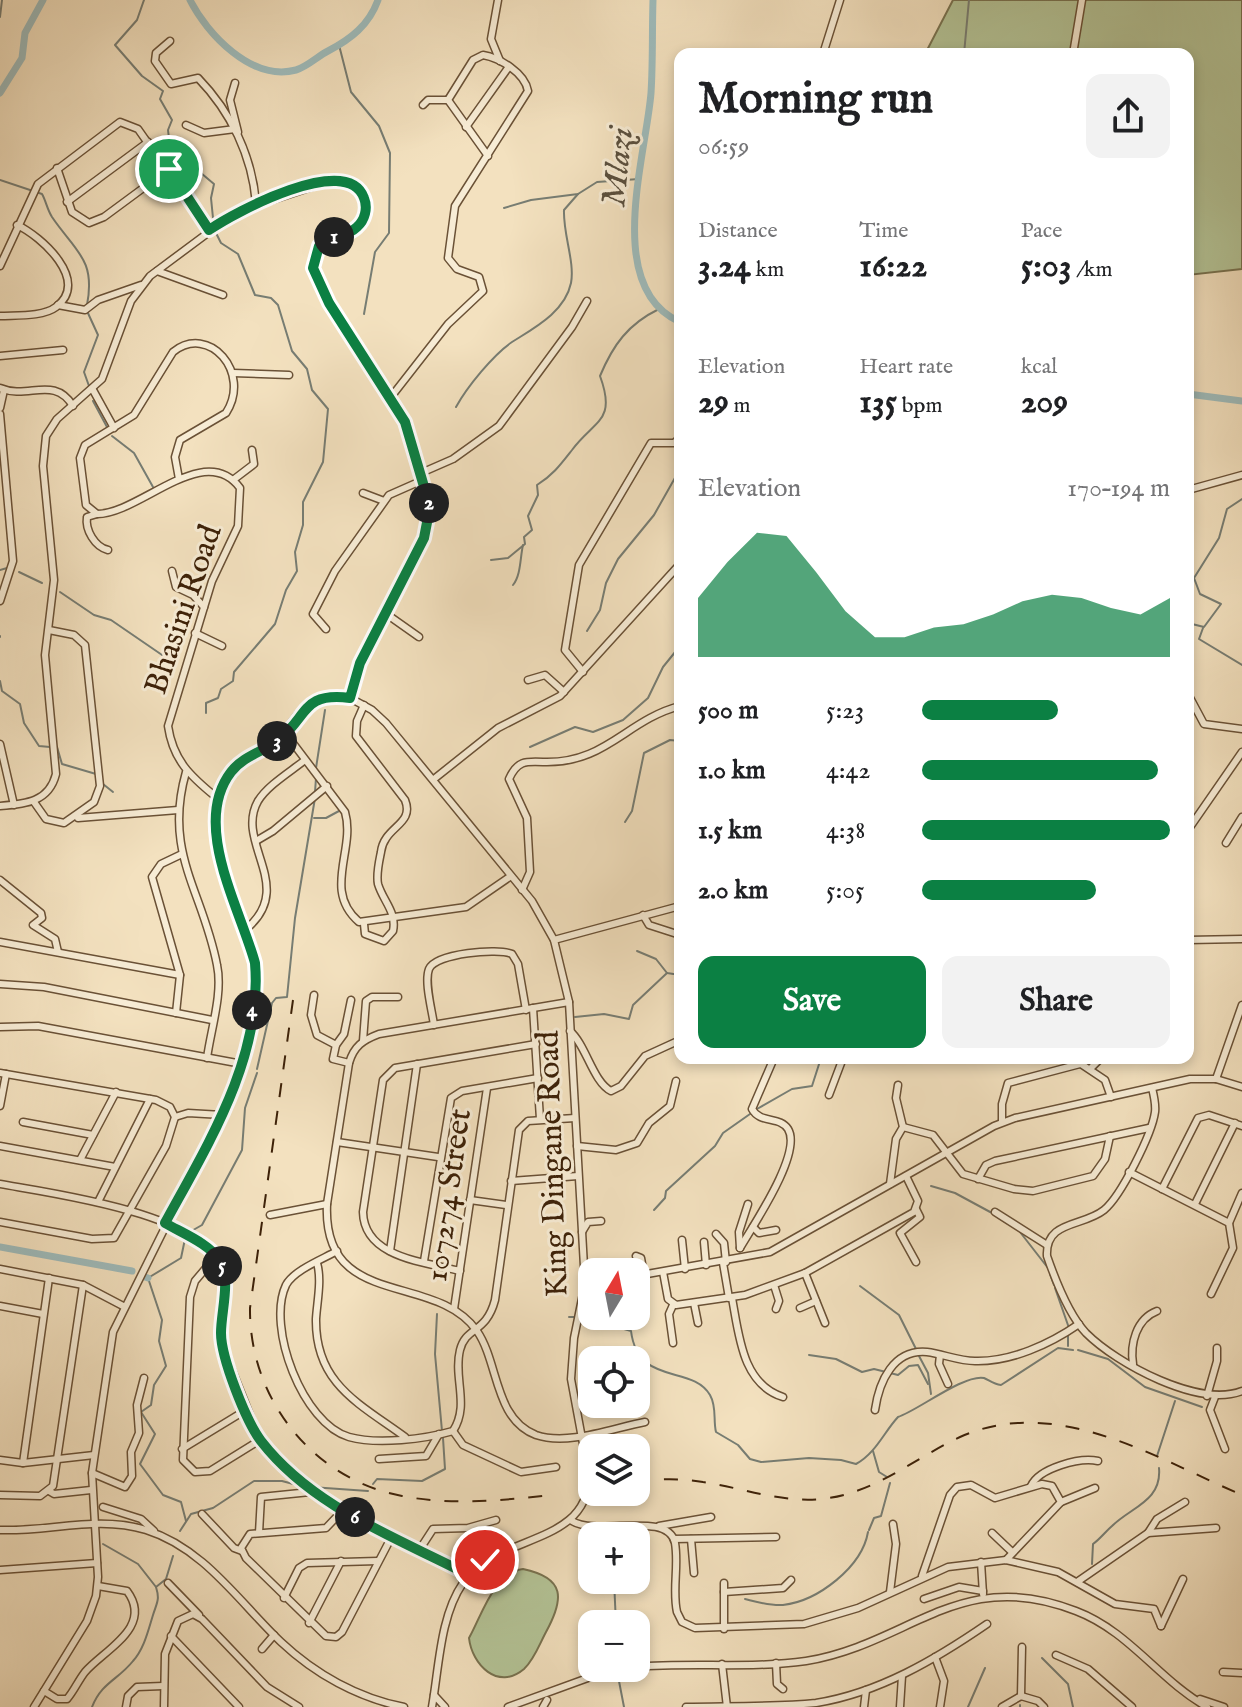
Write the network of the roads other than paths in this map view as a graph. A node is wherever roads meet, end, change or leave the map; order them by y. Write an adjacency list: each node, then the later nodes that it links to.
1 (498, 0): 7 (street)
2 (840, 0): 5 (street)
3 (1082, 0): 6 (street)
4 (170, 41): 14 (street)
5 (825, 48)
6 (1074, 48)
7 (500, 61): 8 (street); 10 (street)
8 (508, 68): 13 (street); 16 (street)
9 (235, 83): 14 (street)
10 (448, 100): 11 (street); 13 (street)
11 (423, 105)
12 (186, 125): 14 (street)
13 (466, 127): 16 (street)
14 (236, 132): 20 (street)
15 (148, 142): 17 (street); 18 (street); 19 (street)
16 (488, 156): 36 (street)
17 (57, 168): 19 (street); 21 (street)
18 (169, 169): 19 (street); 22 (street)
19 (67, 202)
20 (256, 203): 22 (street); 36 (street)
21 (17, 225): 23 (street); 28 (street)
22 (209, 230): 24 (street)
23 (0, 266)
24 (157, 271): 25 (street); 26 (street)
25 (141, 285): 28 (street); 35 (street)
26 (223, 295)
27 (587, 301): 43 (street)
28 (58, 305): 29 (street)
29 (0, 316)
30 (63, 350): 31 (street)
31 (0, 356)
32 (233, 373): 33 (street); 39 (street); 44 (street, Bhasini Road)
33 (289, 375)
34 (2, 389): 37 (street); 38 (street)
35 (93, 390): 37 (street); 39 (street)
36 (391, 397): 43 (street)
37 (73, 406): 57 (street)
38 (0, 411): 53 (street)
39 (114, 428): 49 (street)
40 (674, 443): 61 (street)
41 (252, 450): 45 (street)
42 (1242, 475): 46 (street)
43 (422, 476): 48 (street); 55 (street)
44 (179, 479): 45 (street, Bhasini Road); 49 (street, Bhasini Road)
45 (233, 480): 54 (street, Bhasini Road)
46 (1194, 488)
47 (363, 493): 48 (street)
48 (384, 501): 56 (street)
49 (97, 514): 50 (street)
50 (108, 550)
51 (172, 571): 54 (street)
52 (674, 571): 61 (street)
53 (0, 601)
54 (204, 607): 58 (street, Bhasini Road)
55 (385, 613): 59 (street); 64 (street)
56 (326, 629)
57 (49, 630): 78 (street); 83 (street)
58 (195, 633): 60 (street); 74 (street, Bhasini Road)
59 (419, 637)
60 (222, 646)
61 (583, 672): 63 (street)
62 (528, 680): 63 (street)
63 (564, 692): 75 (street)
64 (350, 698): 65 (street, King Dingane Road); 69 (street)
65 (364, 705): 75 (street, King Dingane Road); 92 (street)
66 (1194, 705): 68 (street)
67 (674, 708): 90 (street)
68 (1242, 729)
69 (286, 734): 72 (street); 77 (street)
70 (0, 744): 73 (street)
71 (1242, 752): 84 (street)
72 (305, 760): 76 (street); 85 (street)
73 (4, 765): 79 (street)
74 (186, 772): 77 (street, Bhasini Road); 81 (street)
75 (434, 779): 88 (street, King Dingane Road)
76 (327, 786): 85 (street); 94 (street)
77 (216, 797): 95 (street)
78 (34, 802): 79 (street); 83 (street)
79 (14, 805): 80 (street)
80 (0, 806)
81 (178, 810): 83 (street); 87 (street)
82 (1242, 817): 86 (street)
83 (74, 819)
84 (1194, 821)
85 (256, 841): 95 (street)
86 (1226, 843)
87 (182, 854): 102 (street); 111 (street)
88 (511, 876): 90 (street, King Dingane Road); 92 (street)
89 (0, 880): 101 (street)
90 (522, 890): 98 (street, King Dingane Road)
91 (674, 907): 93 (street)
92 (393, 915): 94 (street); 94 (street)
93 (643, 915): 96 (street); 98 (street)
94 (364, 924)
95 (245, 930): 123 (street)
96 (674, 933)
97 (1242, 939): 99 (street)
98 (554, 940): 107 (street, King Dingane Road)
99 (1194, 940)
100 (0, 942): 101 (street)
101 (58, 952): 102 (street)
102 (180, 975): 110 (street)
103 (0, 984): 110 (street)
104 (314, 995): 120 (street)
105 (398, 997): 117 (street)
106 (351, 1000): 120 (street)
107 (569, 1002): 109 (street); 114 (street, King Dingane Road)
108 (1242, 1005): 115 (street)
109 (530, 1009): 112 (street); 112 (street); 119 (street)
110 (176, 1013): 111 (street)
111 (212, 1020): 121 (street)
112 (434, 1025): 117 (street)
113 (0, 1027): 121 (street)
114 (570, 1031): 118 (street); 146 (street, King Dingane Road)
115 (1233, 1032): 116 (street); 133 (street)
116 (1242, 1035)
117 (363, 1041): 122 (street)
118 (674, 1043)
119 (536, 1044): 124 (street); 132 (street)
120 (336, 1045): 122 (street)
121 (207, 1058): 123 (street)
122 (349, 1063): 155 (street)
123 (242, 1064): 144 (street)
124 (417, 1064): 158 (street); 159 (street)
125 (771, 1064): 187 (street)
126 (841, 1064): 140 (street)
127 (1063, 1064): 149 (street)
128 (1082, 1064): 130 (street)
129 (1095, 1064): 130 (street)
130 (1090, 1069): 141 (street)
131 (3, 1074): 139 (street); 143 (street)
132 (538, 1078): 137 (street); 147 (street)
133 (1216, 1079): 136 (street); 138 (street)
134 (676, 1081): 157 (street)
135 (898, 1085): 151 (street)
136 (1242, 1087)
137 (487, 1088): 161 (street); 173 (street, 107274 Street)
138 (1152, 1088): 141 (street); 152 (street)
139 (116, 1092): 142 (street); 153 (street)
140 (829, 1095)
141 (1111, 1097): 149 (street)
142 (150, 1099): 145 (street); 163 (street)
143 (0, 1106)
144 (222, 1115): 145 (street); 185 (street)
145 (175, 1117): 179 (street)
146 (575, 1118): 147 (street); 157 (street, King Dingane Road)
147 (540, 1119): 168 (street)
148 (23, 1122): 153 (street)
149 (1002, 1122): 160 (street)
150 (1238, 1124): 171 (street); 177 (street)
151 (903, 1127): 160 (street); 170 (street)
152 (1149, 1128): 154 (street); 164 (street)
153 (93, 1135): 162 (street)
154 (1110, 1136): 167 (street); 167 (street)
155 (337, 1142): 158 (street); 175 (street)
156 (0, 1146): 162 (street)
157 (577, 1146): 165 (street, King Dingane Road)
158 (372, 1147): 159 (street); 196 (street)
159 (405, 1152): 161 (street); 196 (street)
160 (946, 1154): 166 (street); 167 (street)
161 (438, 1157): 202 (street)
162 (80, 1160): 163 (street)
163 (115, 1167): 174 (street)
164 (1129, 1172): 171 (street); 193 (street)
165 (578, 1176): 168 (street); 189 (street, King Dingane Road)
166 (906, 1176): 170 (street); 180 (street)
167 (978, 1179)
168 (511, 1181): 178 (street)
169 (0, 1184): 174 (street)
170 (890, 1184): 201 (street)
171 (1162, 1189): 177 (street)
172 (1242, 1193): 186 (street)
173 (470, 1200): 178 (street); 209 (street, 107274 Street)
174 (98, 1202): 179 (street)
175 (327, 1204): 182 (street); 195 (street)
176 (748, 1204): 194 (street)
177 (1195, 1204): 186 (street)
178 (506, 1205): 231 (street)
179 (132, 1209): 184 (street); 185 (street)
180 (916, 1209): 204 (street); 211 (street)
181 (995, 1212): 193 (street)
182 (270, 1215)
183 (601, 1221): 189 (street)
184 (0, 1222)
185 (165, 1223): 197 (street); 222 (street)
186 (1229, 1223): 216 (street)
187 (753, 1227): 188 (street); 194 (street)
188 (776, 1230)
189 (582, 1232): 199 (street, King Dingane Road)
190 (716, 1234): 203 (street)
191 (682, 1240): 208 (street)
192 (704, 1242): 206 (street)
193 (1047, 1245): 230 (street)
194 (740, 1248): 201 (street)
195 (337, 1251): 205 (street); 224 (street)
196 (390, 1251): 202 (street)
197 (216, 1256): 242 (street); 252 (street)
198 (636, 1256): 200 (street)
199 (586, 1258)
200 (641, 1258)
201 (742, 1260): 203 (street)
202 (424, 1261): 209 (street)
203 (724, 1262): 206 (street); 217 (street)
204 (916, 1262)
205 (317, 1263): 250 (street); 250 (street)
206 (706, 1265): 208 (street)
207 (0, 1269): 213 (street)
208 (685, 1269): 210 (street)
209 (460, 1271): 224 (street, 107274 Street)
210 (663, 1272): 212 (street); 220 (street)
211 (805, 1273): 215 (street); 218 (street)
212 (650, 1274)
213 (49, 1278): 214 (street); 227 (street)
214 (83, 1285): 222 (street); 257 (street)
215 (774, 1285): 217 (street); 225 (street)
216 (1211, 1294)
217 (730, 1298): 219 (street); 240 (street)
218 (816, 1301): 223 (street); 229 (street)
219 (694, 1303): 220 (street); 228 (street)
220 (673, 1305): 233 (street)
221 (0, 1306): 227 (street)
222 (123, 1306): 254 (street)
223 (800, 1308)
224 (454, 1309): 231 (street)
225 (776, 1309)
226 (1157, 1311): 236 (street)
227 (43, 1314): 259 (street)
228 (698, 1323)
229 (825, 1323)
230 (1079, 1324): 235 (street); 236 (street)
231 (476, 1329): 245 (street); 249 (street)
232 (578, 1330): 247 (street, King Dingane Road)
233 (673, 1343)
234 (1217, 1348): 241 (street)
235 (940, 1355): 238 (street); 243 (street)
236 (1133, 1364): 241 (street)
237 (144, 1378): 261 (street)
238 (948, 1384)
239 (1242, 1391): 241 (street)
240 (783, 1397)
241 (1211, 1397): 253 (street)
242 (246, 1410): 251 (street); 252 (street)
243 (875, 1410)
244 (645, 1422): 248 (street)
245 (453, 1431): 246 (street); 260 (street)
246 (439, 1434): 250 (street); 255 (street)
247 (581, 1434)
248 (586, 1434)
249 (578, 1435)
250 (405, 1437)
251 (260, 1440): 252 (street); 266 (street)
252 (182, 1449)
253 (1225, 1449)
254 (94, 1455): 257 (street); 261 (street)
255 (379, 1459)
256 (0, 1460): 259 (street)
257 (58, 1460): 259 (street); 265 (street)
258 (1098, 1461): 262 (street)
259 (23, 1463)
260 (556, 1467)
261 (92, 1473): 264 (street)
262 (1031, 1486): 268 (street); 301 (street)
263 (1095, 1488): 268 (street)
264 (91, 1490): 265 (street); 277 (street)
265 (49, 1491): 267 (street)
266 (310, 1492): 272 (street); 282 (street)
267 (0, 1495)
268 (1061, 1502): 292 (street)
269 (1185, 1502): 284 (street)
270 (583, 1506): 276 (street, King Dingane Road)
271 (103, 1507): 285 (street)
272 (343, 1510): 282 (street); 286 (street)
273 (202, 1514): 291 (street)
274 (711, 1517): 279 (street)
275 (496, 1520): 290 (street)
276 (572, 1521): 279 (street); 300 (street)
277 (93, 1523): 281 (street); 285 (street); 297 (street)
278 (893, 1524): 309 (street)
279 (659, 1526): 288 (street)
280 (1216, 1528): 284 (street)
281 (0, 1530)
282 (259, 1533): 291 (street)
283 (992, 1533): 292 (street)
284 (1148, 1533): 304 (street)
285 (156, 1534): 317 (street)
286 (392, 1536): 290 (street); 295 (street)
287 (776, 1537): 289 (street)
288 (674, 1539): 289 (street); 316 (street)
289 (691, 1539): 299 (street)
290 (420, 1549): 300 (street)
291 (242, 1551): 311 (street)
292 (1012, 1552): 293 (street)
293 (1006, 1560): 296 (street); 304 (street)
294 (341, 1561): 295 (street); 311 (street); 314 (street)
295 (378, 1561): 314 (street)
296 (981, 1562): 301 (street); 310 (street)
297 (97, 1563): 298 (street); 307 (street)
298 (0, 1570)
299 (694, 1573)
300 (469, 1575): 334 (street)
301 (922, 1576): 309 (street)
302 (1183, 1579): 304 (street)
303 (791, 1580): 308 (street)
304 (1077, 1582)
305 (168, 1583): 313 (street)
306 (724, 1583): 308 (street)
307 (98, 1586): 333 (street); 333 (street)
308 (724, 1592): 316 (street)
309 (890, 1592): 316 (street)
310 (984, 1594): 312 (street); 323 (street); 336 (street)
311 (284, 1598): 314 (street)
312 (924, 1599)
313 (202, 1619): 318 (street); 344 (street)
314 (309, 1623)
315 (987, 1624): 322 (street)
316 (724, 1629)
317 (274, 1635): 320 (street); 345 (street)
318 (171, 1636): 330 (street); 343 (street)
319 (1022, 1647): 335 (street)
320 (262, 1649)
321 (1056, 1655): 355 (street)
322 (935, 1657): 328 (street); 352 (street)
323 (776, 1663): 324 (street); 331 (street)
324 (722, 1664): 325 (street); 337 (street)
325 (650, 1667)
326 (1223, 1672): 327 (street)
327 (1242, 1673)
328 (902, 1676): 332 (street); 351 (street)
329 (578, 1682): 348 (street)
330 (163, 1686): 341 (street); 342 (street)
331 (783, 1689)
332 (866, 1690): 339 (street); 350 (street)
333 (44, 1691): 340 (street)
334 (434, 1695): 346 (street); 347 (street)
335 (1021, 1696): 353 (street); 354 (street)
336 (1192, 1696): 356 (street); 357 (street)
337 (727, 1706): 338 (street); 349 (street)
338 (752, 1706): 339 (street)
339 (790, 1706)
340 (34, 1707)
341 (126, 1707)
342 (164, 1707)
343 (239, 1707)
344 (299, 1707)
345 (404, 1707)
346 (432, 1707)
347 (445, 1707)
348 (508, 1707)
349 (686, 1707)
350 (864, 1707)
351 (900, 1707)
352 (940, 1707)
353 (1002, 1707)
354 (1044, 1707)
355 (1132, 1707)
356 (1207, 1707)
357 (1224, 1707)

